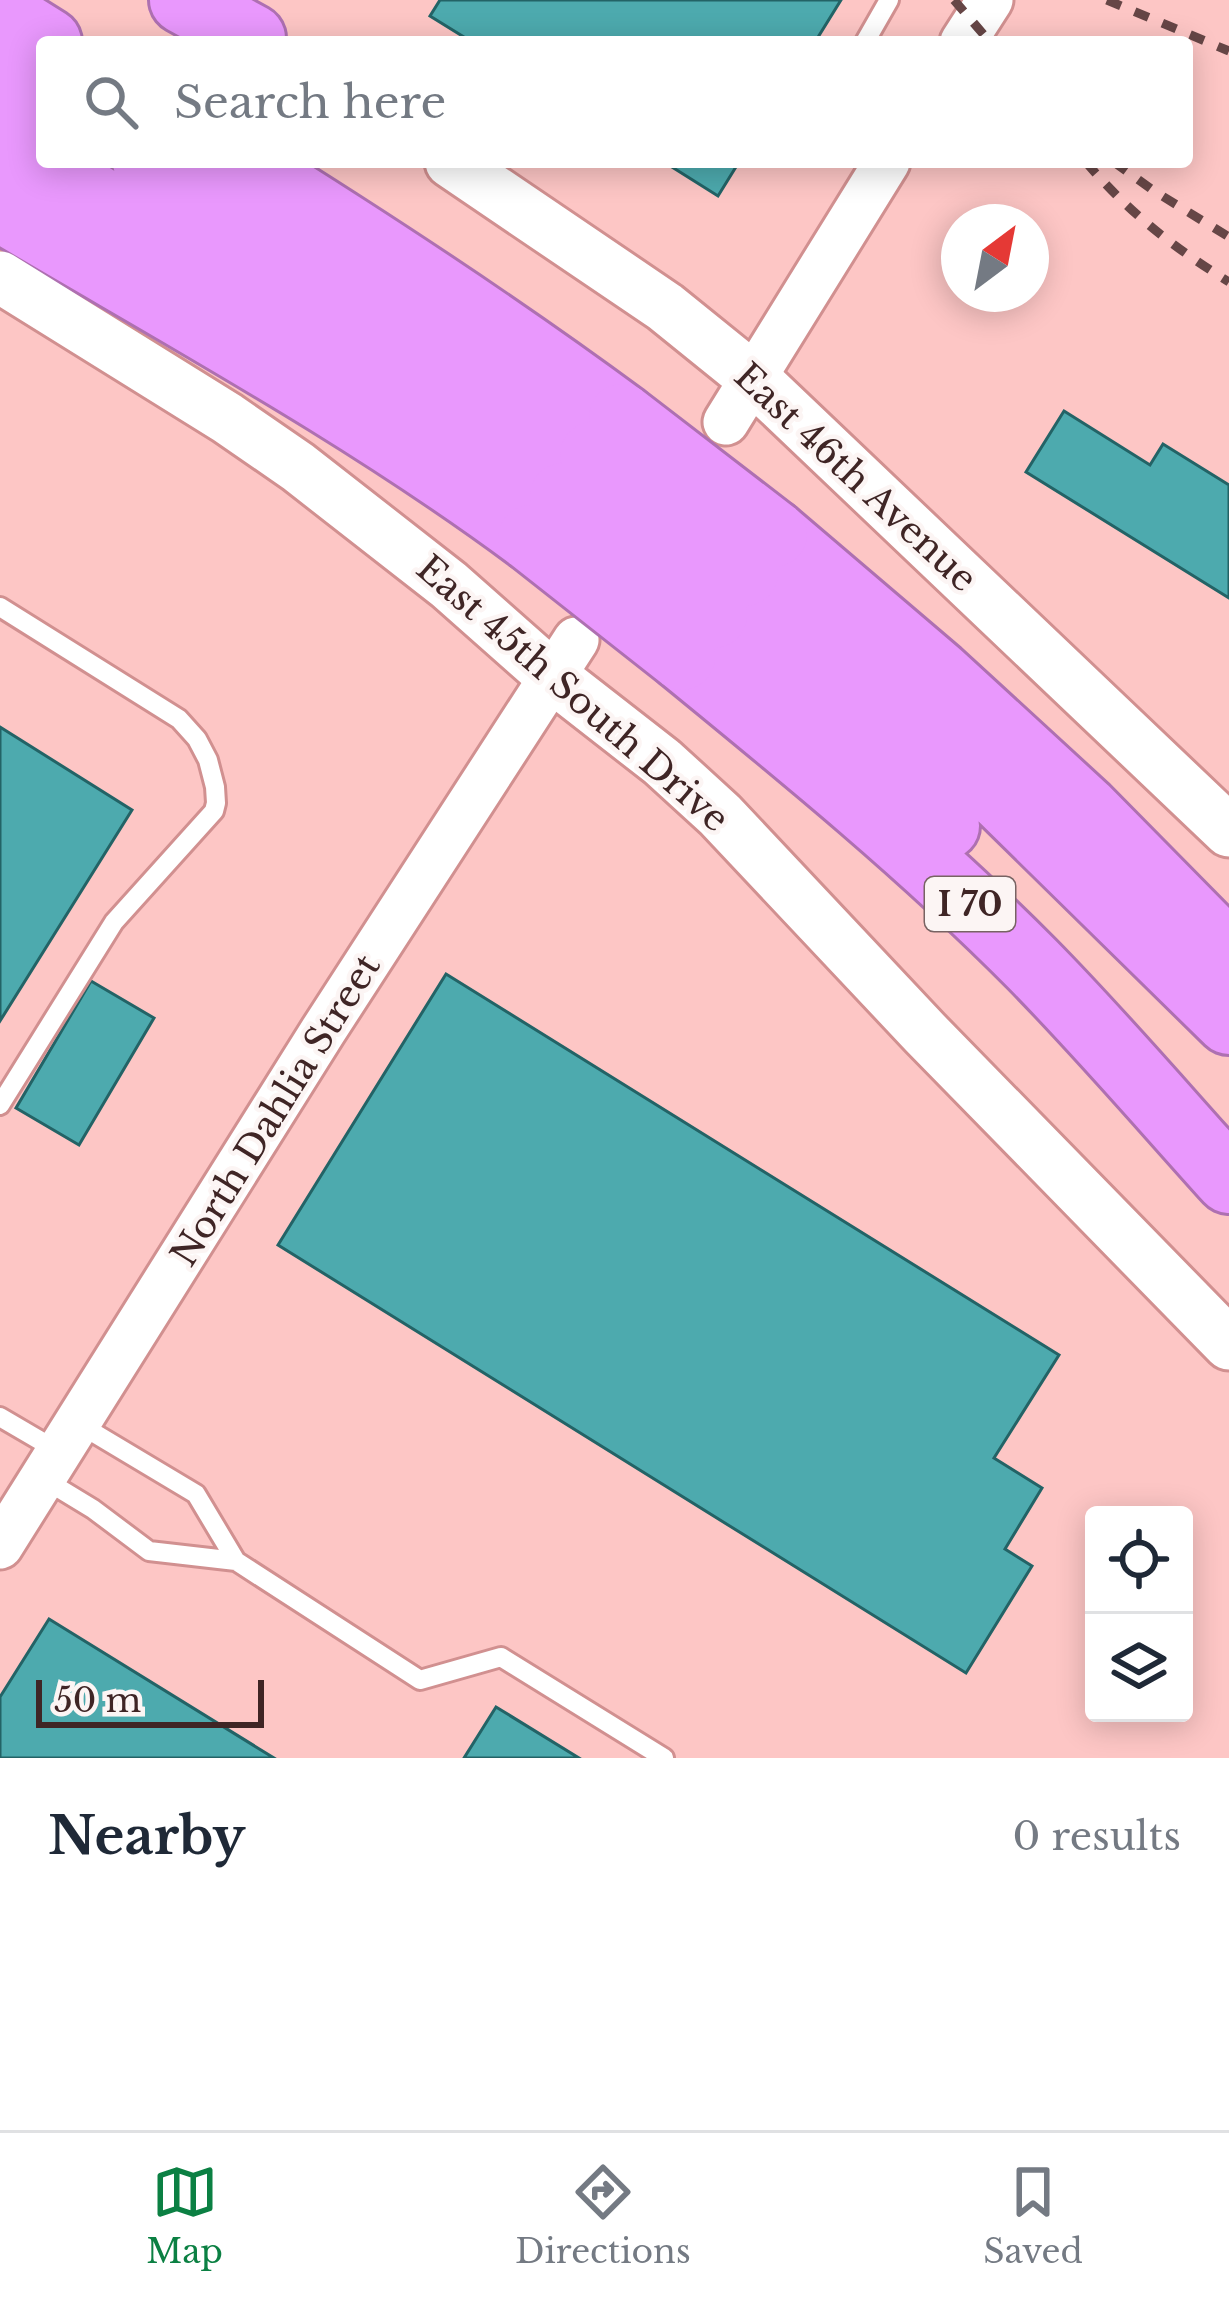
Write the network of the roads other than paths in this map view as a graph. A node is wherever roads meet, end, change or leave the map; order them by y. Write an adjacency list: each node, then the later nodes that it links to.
1 (183, 0): 7 (highway)
2 (197, 0): 8 (main road)
3 (889, 0): 9 (lane)
4 (990, 0): 10 (street)
5 (0, 12): 6 (highway)
6 (38, 36)
7 (249, 36)
8 (250, 36)
9 (868, 36)
10 (967, 36)
11 (0, 70): 12 (highway)
12 (36, 93)
13 (0, 139): 14 (highway)
14 (36, 161)
15 (47, 168): 24 (highway)
16 (155, 168): 24 (highway)
17 (252, 168): 24 (highway, I 70)
18 (460, 168): 22 (main road, East 46th Avenue)
19 (883, 168): 22 (street)
20 (0, 208): 24 (highway, I 70)
21 (3, 285): 27 (main road, East 45th South Drive)
22 (754, 380): 23 (street); 28 (main road, East 46th Avenue)
23 (727, 422)
24 (577, 477): 25 (highway, I 70, bridge); 25 (highway, I 70, bridge)
25 (729, 595): 29 (highway, I 70); 30 (highway); 32 (highway); 33 (highway, I 70)
26 (0, 608): 31 (lane)
27 (565, 658): 34 (main road, East 45th South Drive); 36 (street, North Dahlia Street)
28 (1229, 831)
29 (1229, 955)
30 (1229, 1021)
31 (0, 1105)
32 (1229, 1114)
33 (1229, 1180)
34 (1229, 1344)
35 (0, 1417): 36 (lane)
36 (60, 1451): 37 (street, North Dahlia Street); 38 (lane); 38 (lane)
37 (0, 1546)
38 (236, 1561): 39 (lane)
39 (664, 1758)

